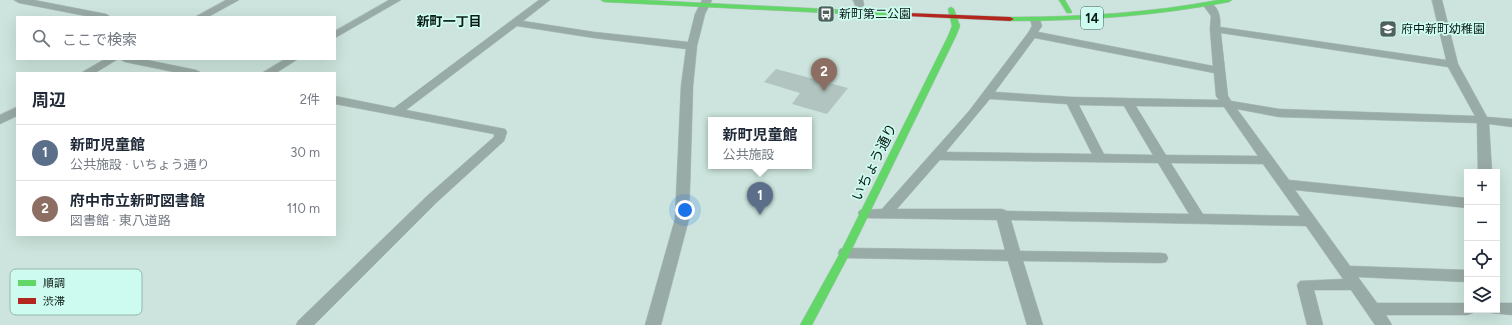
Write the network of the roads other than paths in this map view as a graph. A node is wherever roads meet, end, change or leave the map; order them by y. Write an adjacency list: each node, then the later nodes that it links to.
1 (19, 0): 16 (street)
2 (234, 0): 17 (street)
3 (396, 0): 21 (street)
4 (545, 0): 19 (street)
5 (604, 0): 11 (main road, 14)
6 (745, 0): 12 (main road, 14)
7 (1062, 0): 14 (main road)
8 (1188, 0): 14 (main road, 14)
9 (1229, 0): 13 (main road, 14)
10 (1437, 0): 27 (street)
11 (706, 2): 15 (main road, 14); 23 (street)
12 (858, 3): 15 (main road, 14)
13 (1208, 5): 18 (main road, 14); 20 (street)
14 (1069, 12): 15 (main road, 14)
15 (953, 13): 18 (main road, 14); 49 (main road, いちょう通り)
16 (101, 16)
17 (202, 16)
18 (1035, 19): 22 (street)
19 (515, 23): 23 (street); 38 (street)
20 (1215, 29): 27 (street); 28 (street)
21 (336, 34)
22 (1032, 34): 28 (street); 32 (street)
23 (692, 46): 64 (street)
24 (111, 60): 29 (street)
25 (130, 60): 30 (street)
26 (290, 60): 31 (street)
27 (1452, 64): 40 (street)
28 (1218, 70): 36 (street)
29 (89, 72)
30 (191, 72)
31 (270, 72)
32 (986, 95): 34 (street); 42 (street)
33 (336, 100): 38 (street)
34 (1071, 101): 35 (street); 43 (street)
35 (1128, 102): 36 (street); 44 (street)
36 (1229, 104): 40 (street); 45 (street)
37 (16, 112): 39 (street)
38 (396, 112): 63 (street)
39 (0, 120)
40 (1483, 120): 41 (street); 46 (street)
41 (1512, 123)
42 (937, 156): 43 (street); 50 (street)
43 (1100, 158): 44 (street)
44 (1163, 159): 45 (street); 52 (street)
45 (1266, 160): 47 (street)
46 (1485, 169)
47 (1283, 184): 48 (street); 53 (street)
48 (1464, 203)
49 (865, 213): 50 (street); 54 (main road, いちょう通り)
50 (886, 213): 51 (street)
51 (1002, 214): 52 (street); 55 (street)
52 (1198, 218): 53 (street)
53 (1309, 221): 58 (street)
54 (845, 252): 55 (street); 65 (main road, いちょう通り)
55 (1014, 255): 56 (street); 66 (street)
56 (1161, 258)
57 (1464, 276): 58 (street)
58 (1349, 278): 60 (street); 67 (street)
59 (1512, 308): 62 (street)
60 (1372, 309): 61 (street); 68 (street)
61 (1464, 309)
62 (1500, 309)
63 (304, 325)
64 (654, 325)
65 (806, 325)
66 (1035, 325)
67 (1315, 325)
68 (1384, 325)

